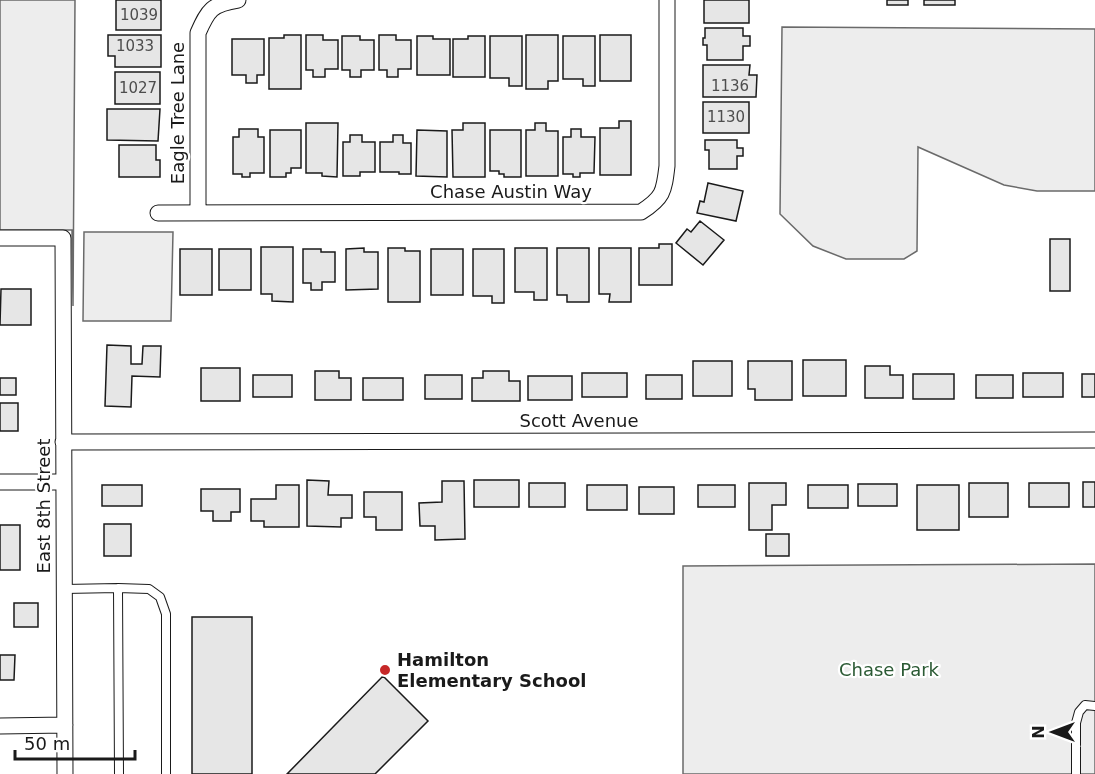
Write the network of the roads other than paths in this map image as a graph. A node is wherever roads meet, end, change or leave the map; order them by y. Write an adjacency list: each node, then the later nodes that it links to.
1 (238, 0): 4 (street, Eagle Tree Lane)
2 (667, 0): 4 (street, Chase Austin Way)
3 (158, 213): 4 (street, Chase Austin Way)
4 (198, 213)
5 (0, 238): 7 (street, East 8th Street)
6 (1095, 440): 7 (street, Scott Avenue)
7 (63, 442): 9 (street, East 8th Street)
8 (0, 482): 9 (street)
9 (63, 482): 11 (street, East 8th Street)
10 (118, 588): 11 (lane); 16 (lane); 17 (lane)
11 (64, 589): 14 (street, East 8th Street)
12 (1095, 706): 18 (lane)
13 (0, 726): 14 (street)
14 (65, 726): 15 (street, East 8th Street)
15 (65, 774)
16 (119, 774)
17 (166, 774)
18 (1076, 774)

